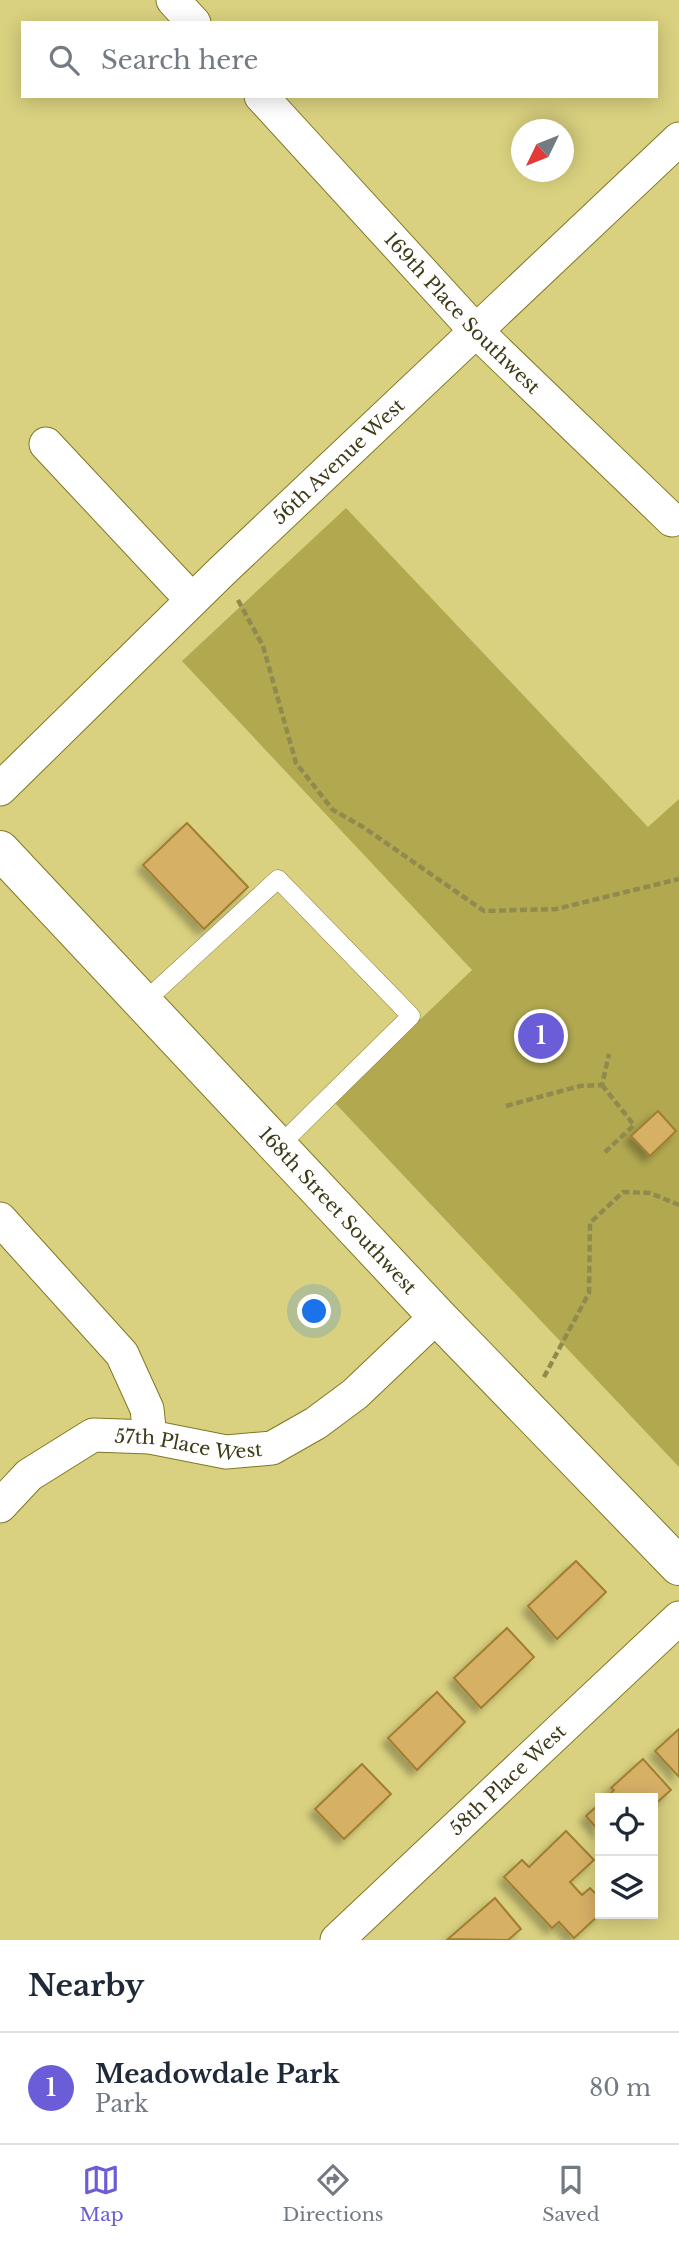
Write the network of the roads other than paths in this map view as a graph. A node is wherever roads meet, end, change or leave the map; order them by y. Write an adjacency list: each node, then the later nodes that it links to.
1 (173, 0): 2 (street)
2 (192, 21)
3 (263, 98): 5 (street, 169th Place Southwest)
4 (679, 139): 5 (street, 56th Avenue West)
5 (475, 330): 7 (street, 169th Place Southwest); 8 (street, 56th Avenue West)
6 (46, 444): 8 (street)
7 (672, 520)
8 (192, 600): 9 (street, 56th Avenue West)
9 (0, 789)
10 (0, 850): 11 (main road, 168th Street Southwest)
11 (143, 1003): 12 (main road, 168th Street Southwest); 12 (lane)
12 (278, 1147): 14 (main road, 168th Street Southwest)
13 (0, 1219): 15 (street)
14 (437, 1316): 15 (street, 57th Place West); 17 (main road, 168th Street Southwest)
15 (149, 1437): 16 (street, 57th Place West)
16 (0, 1506)
17 (679, 1566)
18 (679, 1618): 19 (street, 58th Place West)
19 (337, 1940)

